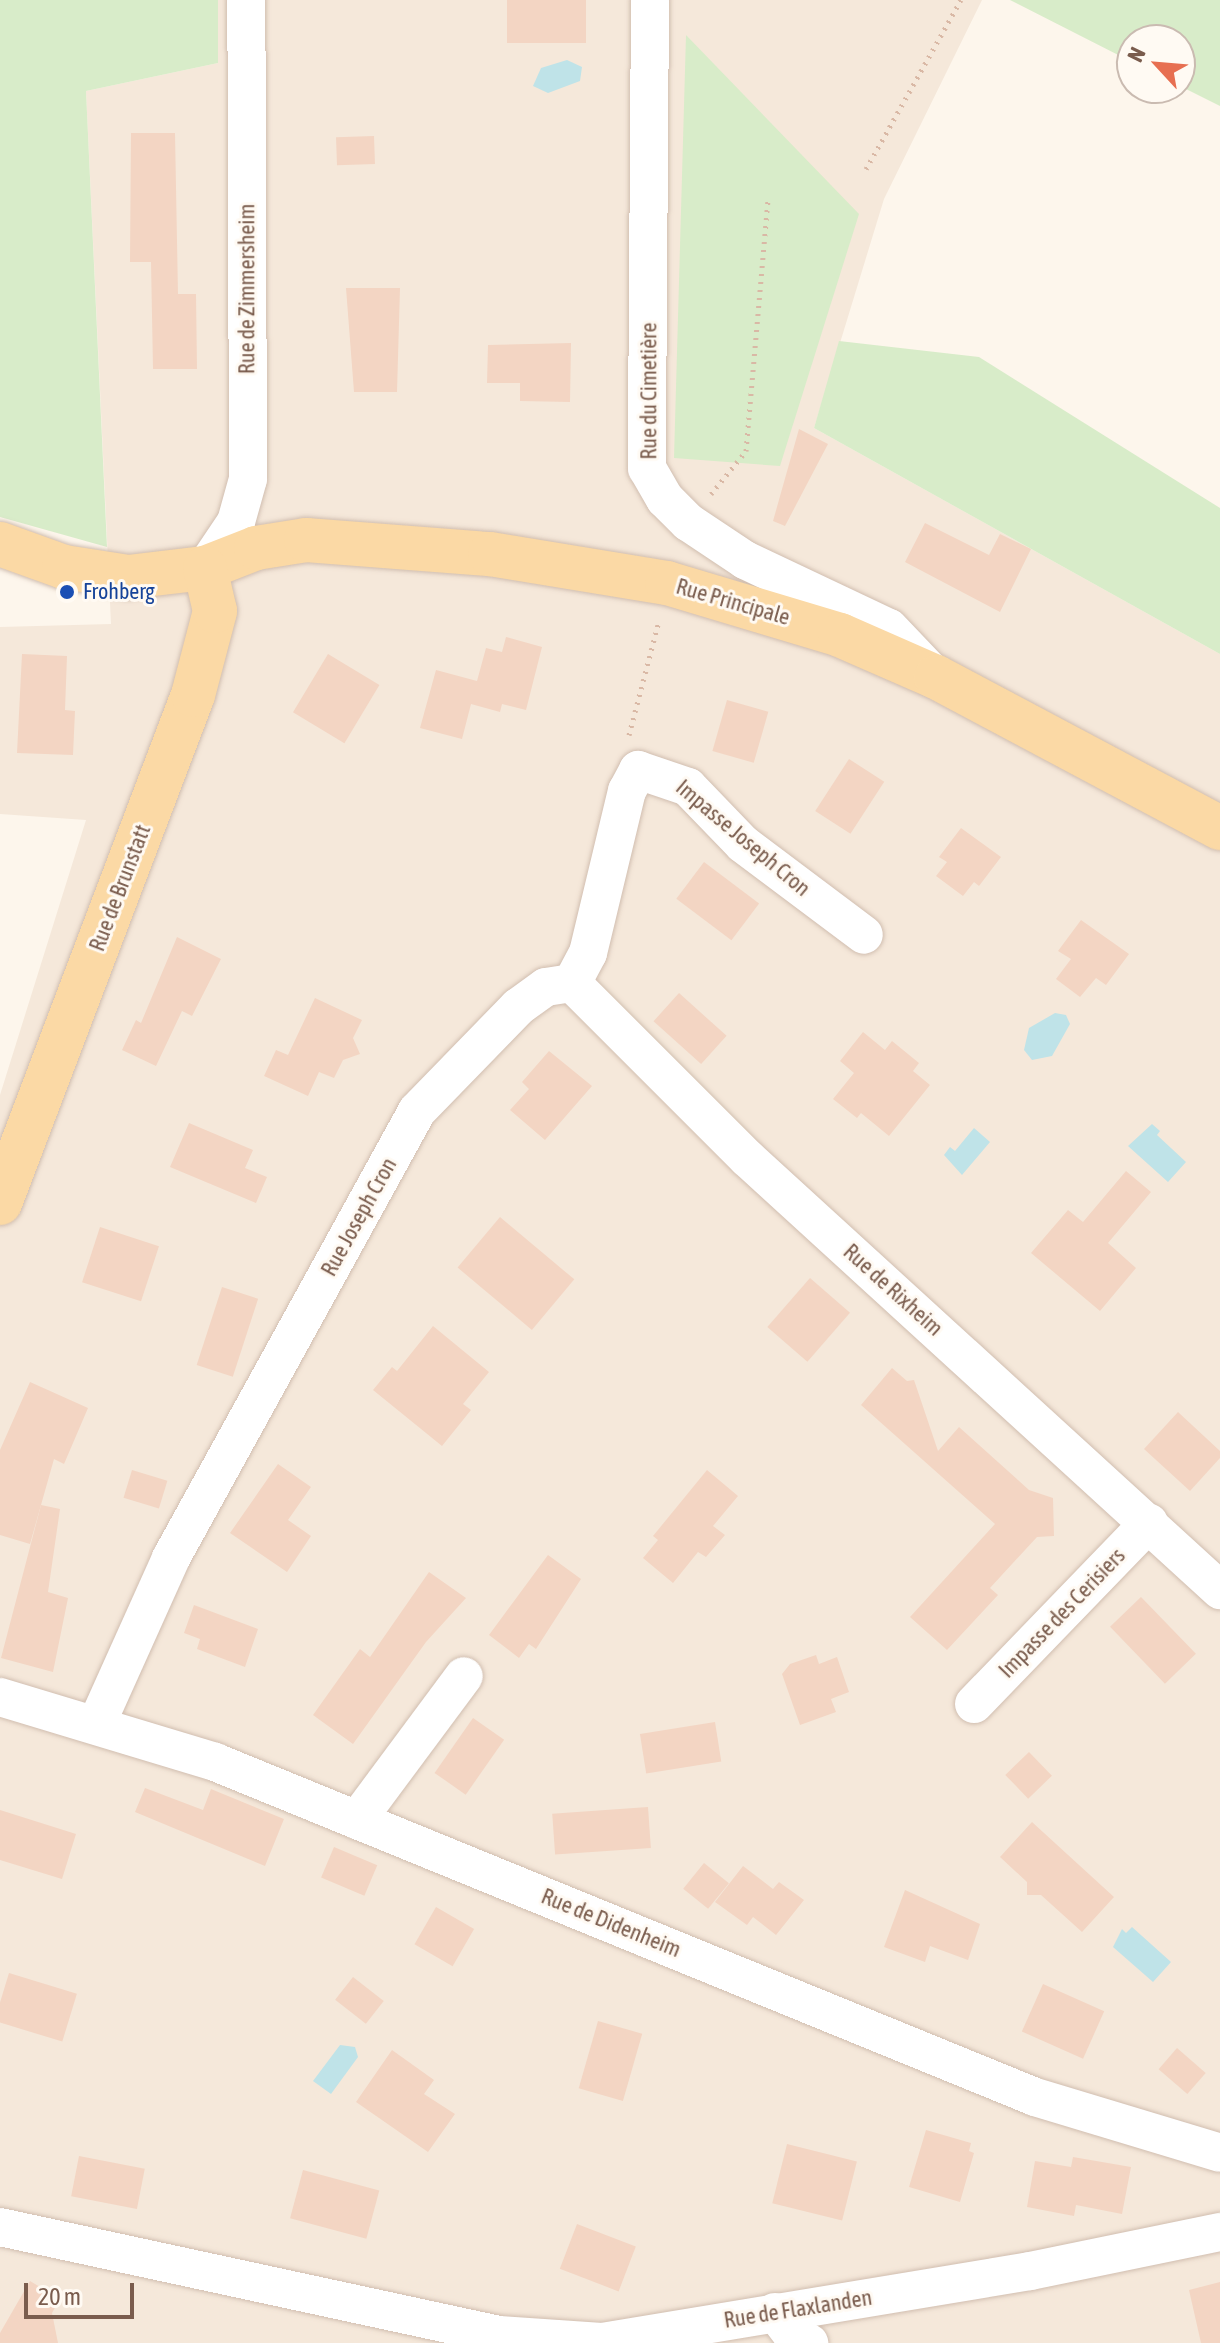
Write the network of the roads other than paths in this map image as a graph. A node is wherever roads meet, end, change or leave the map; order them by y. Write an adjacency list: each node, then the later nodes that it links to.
1 (246, 0): 4 (street, Rue de Zimmersheim)
2 (650, 0): 5 (street, Rue du Cimetière)
3 (0, 544): 4 (main road, Rue Principale)
4 (205, 568): 5 (main road, Rue Principale); 9 (main road, Rue de Brunstatt)
5 (936, 677): 6 (main road, Rue Principale)
6 (1220, 828)
7 (864, 935): 8 (street, Impasse Joseph Cron)
8 (572, 983): 10 (street, Rue de Rixheim); 15 (street, Rue Joseph Cron)
9 (0, 1203)
10 (1149, 1523): 11 (street, Rue de Rixheim); 14 (street, Impasse des Cerisiers)
11 (1220, 1590)
12 (464, 1676): 16 (street)
13 (0, 1697): 15 (street, Rue de Didenheim)
14 (974, 1704)
15 (97, 1723): 16 (street, Rue de Didenheim)
16 (357, 1820): 17 (street, Rue de Didenheim)
17 (1220, 2153)
18 (0, 2227): 21 (street, Rue de Flaxlanden)
19 (1220, 2232): 20 (street, Rue de Flaxlanden)
20 (775, 2312): 21 (street, Rue de Flaxlanden); 22 (street)
21 (602, 2343)
22 (809, 2343)

